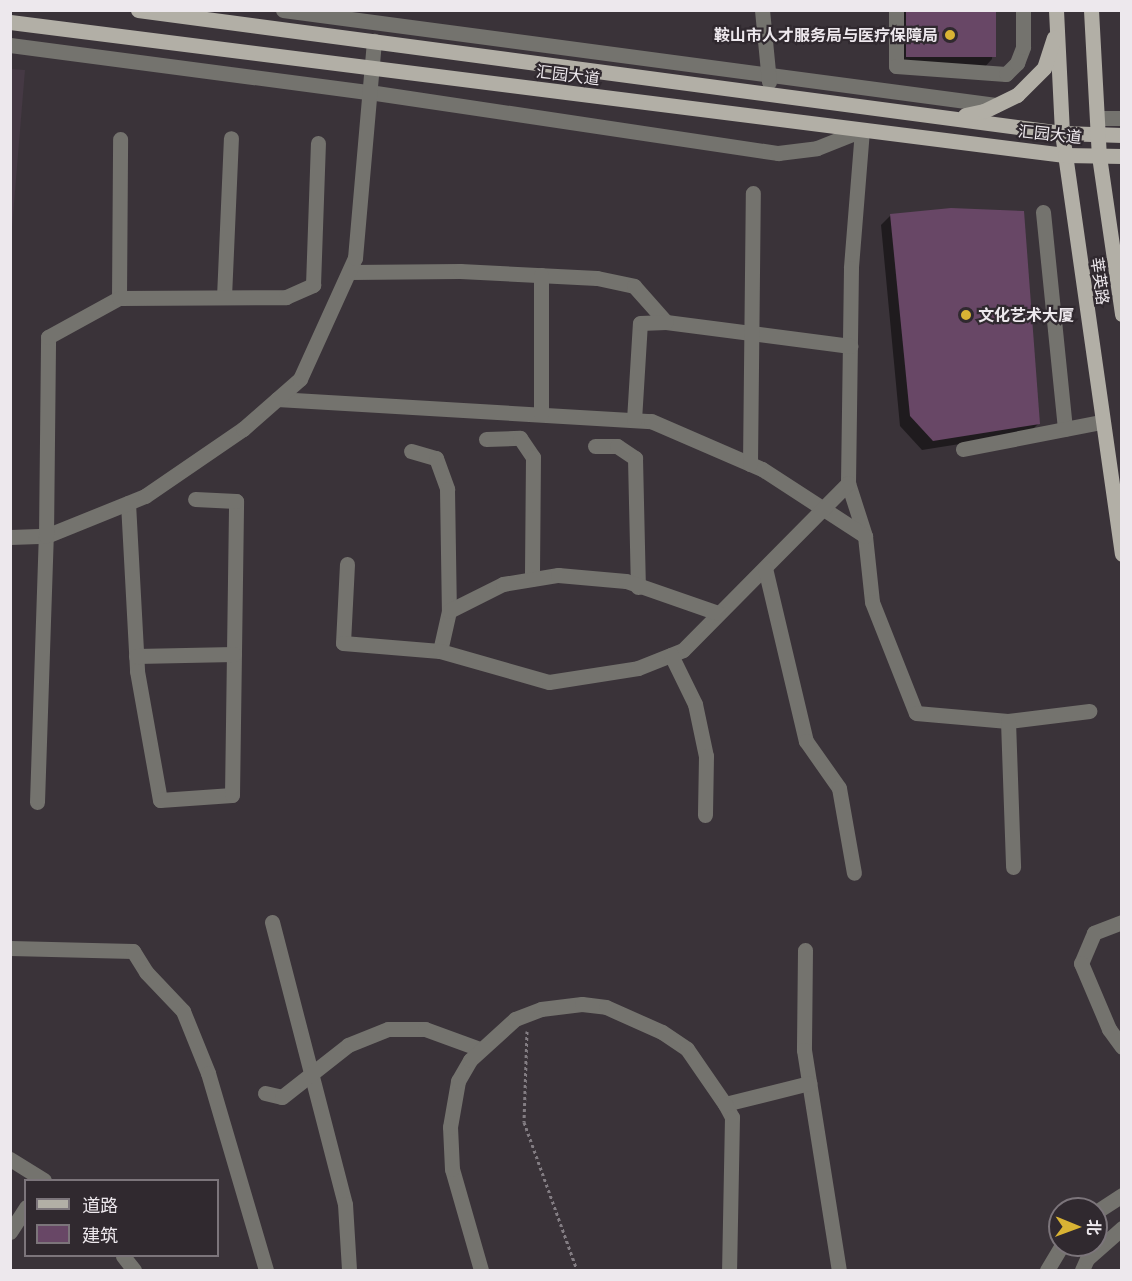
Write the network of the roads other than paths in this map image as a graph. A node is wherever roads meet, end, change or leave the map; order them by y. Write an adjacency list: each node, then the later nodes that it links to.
1 (138, 10): 10 (main road, 汇园大道)
2 (283, 10): 13 (street)
3 (762, 10): 13 (street)
4 (896, 10): 5 (street)
5 (1023, 10)
6 (1056, 10): 9 (main road, 莘英路)
7 (1092, 10): 18 (main road, 莘英路)
8 (10, 22): 12 (main road, 汇园大道)
9 (1056, 29): 16 (main road); 21 (main road, 莘英路)
10 (374, 41): 12 (street); 14 (main road, 汇园大道)
11 (10, 45): 15 (street)
12 (371, 68): 15 (street); 20 (main road, 汇园大道)
13 (769, 75): 14 (street); 16 (street)
14 (770, 91): 17 (main road, 汇园大道)
15 (369, 92): 20 (street); 32 (street)
16 (996, 105): 17 (main road)
17 (954, 117): 21 (main road, 汇园大道)
18 (1097, 118): 19 (street); 23 (main road, 莘英路)
19 (1122, 118)
20 (862, 129): 27 (main road, 汇园大道); 39 (street)
21 (1062, 133): 23 (main road, 汇园大道); 27 (main road, 莘英路)
22 (1122, 135): 23 (main road, 汇园大道)
23 (1098, 136): 28 (main road, 莘英路)
24 (231, 138): 34 (street)
25 (120, 139): 35 (street)
26 (318, 143): 34 (street)
27 (1065, 155): 28 (main road, 汇园大道); 43 (main road, 莘英路)
28 (1099, 156): 29 (main road, 汇园大道); 36 (main road, 莘英路)
29 (1122, 156)
30 (753, 193): 38 (street)
31 (1043, 212): 44 (street)
32 (350, 272): 33 (street); 40 (street)
33 (541, 275): 37 (street); 41 (street)
34 (224, 297): 35 (street)
35 (118, 298): 54 (street)
36 (1122, 314)
37 (666, 322): 38 (street); 42 (street)
38 (752, 334): 39 (street); 49 (street)
39 (850, 346): 50 (street)
40 (277, 399): 41 (street); 52 (street)
41 (541, 414): 42 (street)
42 (634, 420): 49 (street)
43 (1101, 422): 44 (street); 57 (main road, 莘英路)
44 (1065, 429): 47 (street)
45 (486, 439): 60 (street)
46 (595, 446): 61 (street)
47 (963, 449)
48 (411, 452): 62 (street)
49 (750, 464): 53 (street)
50 (848, 483): 53 (street); 55 (street)
51 (195, 499): 65 (street)
52 (128, 503): 54 (street); 67 (street)
53 (823, 509): 55 (street); 59 (street)
54 (46, 536): 56 (street); 70 (street)
55 (865, 536): 69 (street)
56 (10, 537)
57 (1122, 554)
58 (347, 564): 64 (street)
59 (765, 568): 63 (street); 73 (street)
60 (532, 579): 61 (street); 62 (street)
61 (638, 587): 63 (street)
62 (449, 611): 64 (street)
63 (718, 613): 66 (street)
64 (440, 651): 66 (street)
65 (234, 654): 67 (street); 67 (street)
66 (671, 655): 71 (street)
67 (136, 656)
68 (1089, 711): 69 (street)
69 (1008, 721): 72 (street)
70 (37, 802)
71 (705, 815)
72 (1013, 867)
73 (855, 873)
74 (272, 922): 80 (street)
75 (1122, 922): 78 (street)
76 (10, 948): 94 (street)
77 (805, 950): 81 (street)
78 (1122, 1047)
79 (480, 1049): 80 (street); 83 (street); 96 (street)
80 (313, 1069): 82 (street); 95 (street)
81 (809, 1083): 83 (street); 98 (street)
82 (265, 1093)
83 (725, 1104): 97 (street)
84 (10, 1159): 85 (street)
85 (42, 1179)
86 (1122, 1195): 87 (street)
87 (1108, 1204)
88 (24, 1210): 90 (street)
89 (1122, 1228): 100 (street)
90 (10, 1232)
91 (124, 1257): 93 (street)
92 (1055, 1257): 99 (street)
93 (134, 1270)
94 (266, 1270)
95 (349, 1270)
96 (481, 1270)
97 (729, 1270)
98 (839, 1270)
99 (1047, 1270)
100 (1082, 1270)

